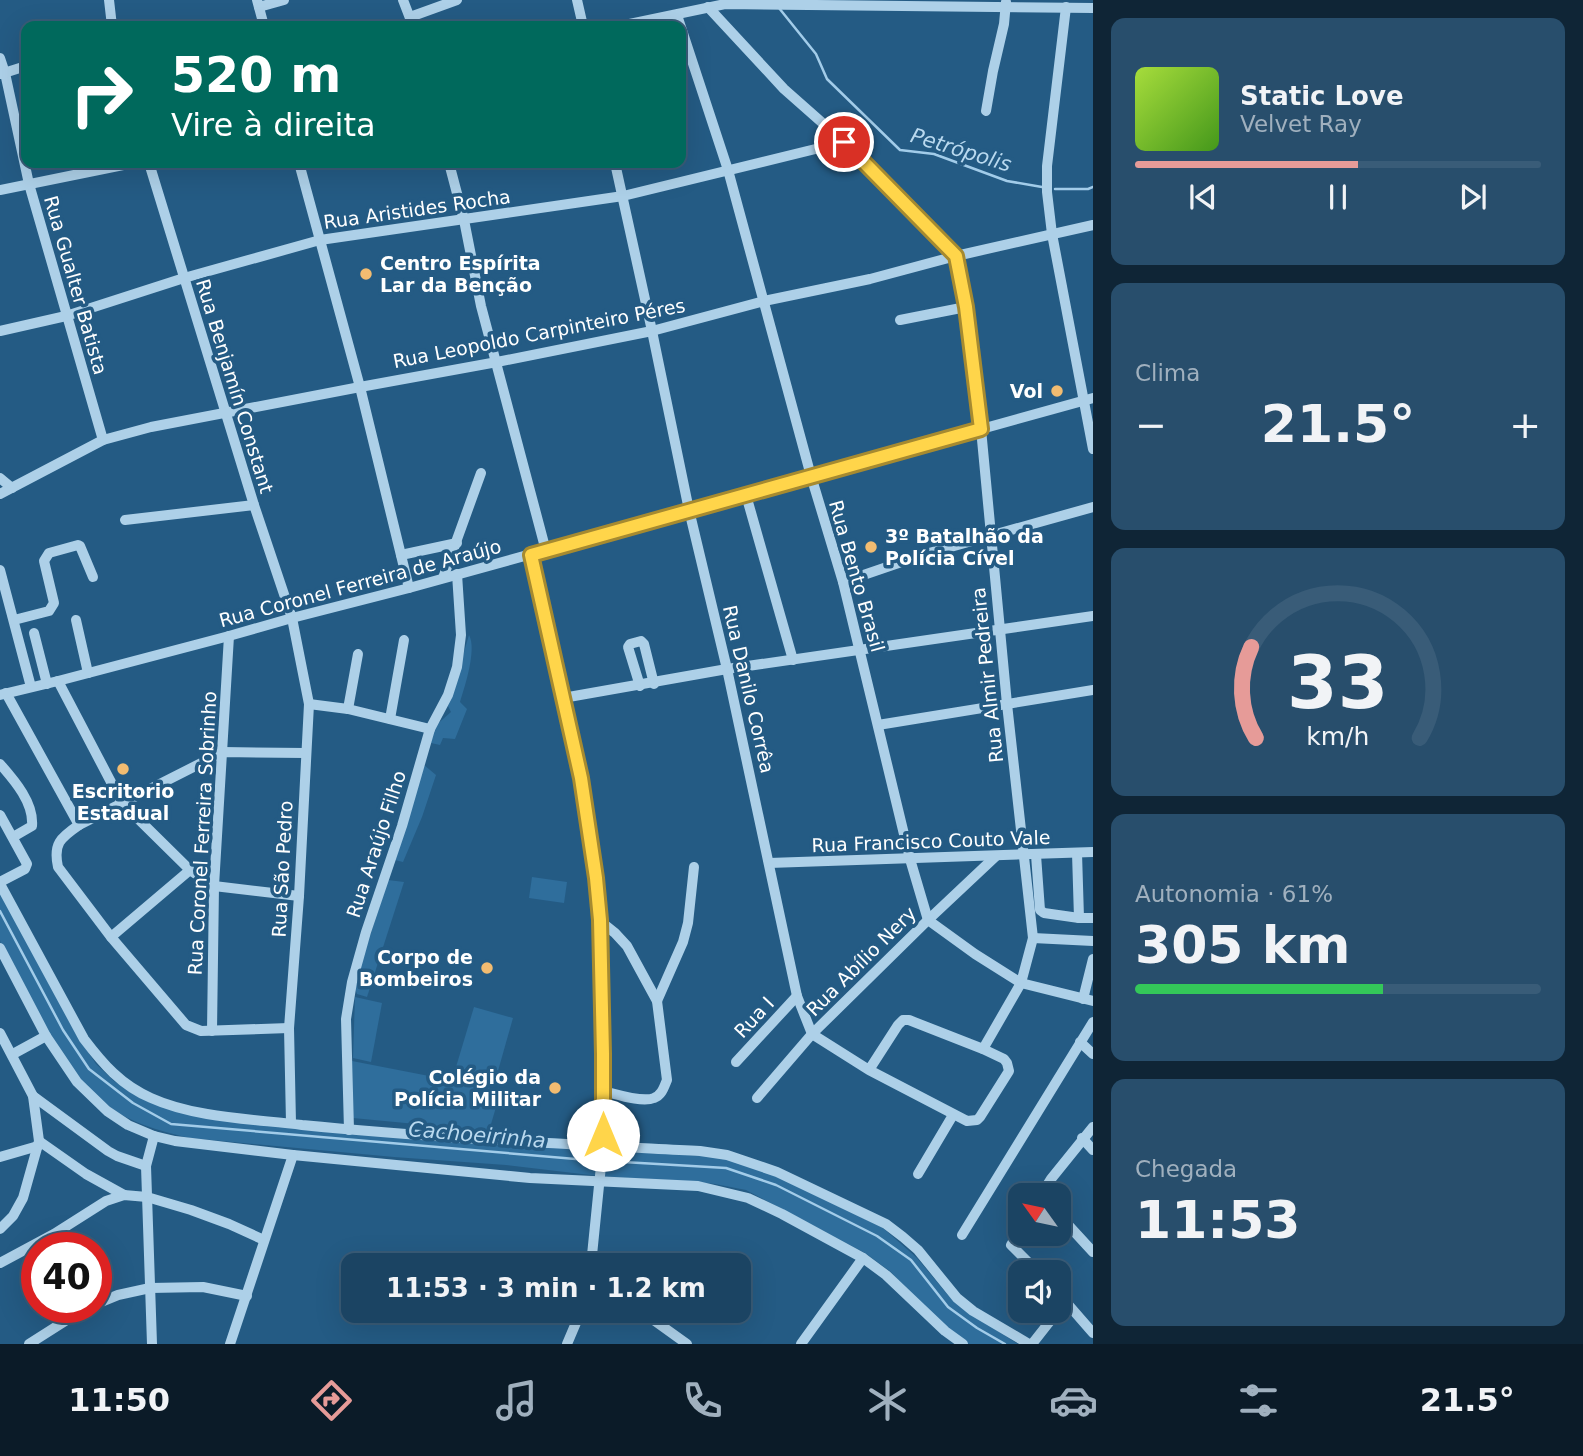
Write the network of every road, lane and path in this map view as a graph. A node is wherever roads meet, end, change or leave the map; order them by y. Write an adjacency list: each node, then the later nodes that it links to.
1 (109, 0): 14 (street)
2 (284, 0): 8 (street)
3 (403, 0): 16 (street)
4 (457, 0): 17 (street)
5 (577, 0): 18 (street)
6 (725, 2): 7 (street); 10 (street)
7 (869, 2): 9 (street)
8 (258, 3): 15 (street)
9 (1002, 3): 11 (street); 25 (street)
10 (708, 7): 13 (street); 26 (street)
11 (1066, 7): 12 (street); 40 (street)
12 (1093, 8)
13 (677, 15): 19 (street); 20 (street, Rua Bento Brasil)
14 (111, 21)
15 (263, 21)
16 (411, 21)
17 (413, 21)
18 (582, 21)
19 (646, 21)
20 (679, 21)
21 (686, 42): 34 (street, Rua Bento Brasil)
22 (0, 58): 24 (street, Rua Gualter Batista)
23 (21, 68): 24 (street)
24 (3, 74): 27 (street, Rua Gualter Batista)
25 (986, 111)
26 (844, 142): 34 (street, Rua Aristides Rocha); 42 (street)
27 (21, 150)
28 (25, 168): 35 (street, Rua Gualter Batista)
29 (107, 168): 35 (street)
30 (151, 168): 43 (street, Rua Benjamín Constant)
31 (300, 168): 41 (street)
32 (450, 168): 38 (street)
33 (616, 168): 37 (street, Rua Danilo Corrêa)
34 (728, 170): 37 (street, Rua Aristides Rocha); 44 (street, Rua Bento Brasil)
35 (29, 184): 36 (street); 46 (street, Rua Gualter Batista)
36 (0, 190)
37 (623, 196): 38 (street, Rua Aristides Rocha); 49 (street, Rua Danilo Corrêa)
38 (464, 220): 41 (street, Rua Aristides Rocha); 50 (street)
39 (1093, 225): 40 (street, Rua Leopoldo Carpinteiro Péres)
40 (1052, 234): 42 (street, Rua Leopoldo Carpinteiro Péres); 52 (street)
41 (320, 240): 43 (street, Rua Aristides Rocha); 51 (street)
42 (956, 256): 44 (street, Rua Leopoldo Carpinteiro Péres); 45 (street, Rua Almir Pedreira)
43 (184, 278): 46 (street, Rua Aristides Rocha); 53 (street, Rua Benjamín Constant)
44 (764, 301): 49 (street, Rua Leopoldo Carpinteiro Péres); 58 (street, Rua Bento Brasil)
45 (966, 307): 47 (street); 54 (street, Rua Almir Pedreira)
46 (66, 316): 48 (street, Rua Aristides Rocha); 55 (street, Rua Gualter Batista)
47 (900, 320)
48 (0, 331)
49 (652, 331): 50 (street, Rua Leopoldo Carpinteiro Péres); 65 (street, Rua Danilo Corrêa)
50 (496, 362): 51 (street, Rua Leopoldo Carpinteiro Péres); 69 (street)
51 (360, 387): 53 (street, Rua Leopoldo Carpinteiro Péres); 70 (street)
52 (1089, 400): 54 (street, Rua Coronel Ferreira de Araújo); 56 (street)
53 (226, 412): 55 (street, Rua Leopoldo Carpinteiro Péres); 63 (street, Rua Benjamín Constant)
54 (981, 429): 58 (street, Rua Coronel Ferreira de Araújo); 67 (street, Rua Almir Pedreira)
55 (103, 440): 60 (street, Rua Leopoldo Carpinteiro Péres)
56 (1093, 449)
57 (481, 473): 68 (street)
58 (811, 477): 62 (street, Rua Coronel Ferreira de Araújo); 76 (street, Rua Bento Brasil)
59 (0, 478): 60 (street)
60 (12, 488): 61 (street, Rua Leopoldo Carpinteiro Péres)
61 (0, 494)
62 (746, 495): 65 (street, Rua Coronel Ferreira de Araújo); 88 (street)
63 (254, 505): 66 (street); 79 (street, Rua Benjamín Constant)
64 (1093, 507): 67 (street)
65 (689, 510): 69 (street, Rua Coronel Ferreira de Araújo); 89 (street, Rua Danilo Corrêa)
66 (125, 520)
67 (990, 536): 76 (street); 82 (street, Rua Almir Pedreira)
68 (457, 543): 70 (street); 75 (street)
69 (546, 551): 71 (street, Rua Coronel Ferreira de Araújo)
70 (401, 555): 77 (street)
71 (531, 555): 73 (street, Rua Coronel Ferreira de Araújo); 97 (street)
72 (0, 570): 80 (street)
73 (457, 574): 75 (street, Rua Coronel Ferreira de Araújo); 103 (street, Rua Araújo Filho)
74 (93, 577): 80 (street)
75 (443, 578): 77 (street, Rua Coronel Ferreira de Araújo)
76 (843, 582): 86 (street, Rua Bento Brasil)
77 (410, 588): 79 (street, Rua Coronel Ferreira de Araújo)
78 (1093, 617): 82 (street)
79 (292, 618): 84 (street, Rua Coronel Ferreira de Araújo); 98 (street, Rua São Pedro)
80 (14, 620): 94 (street)
81 (76, 620): 90 (street)
82 (1000, 630): 86 (street); 99 (street, Rua Almir Pedreira)
83 (34, 633): 91 (street)
84 (229, 636): 90 (street, Rua Coronel Ferreira de Araújo); 104 (street, Rua Coronel Ferreira Sobrinho)
85 (404, 640): 101 (street)
86 (860, 650): 88 (street); 102 (street, Rua Bento Brasil)
87 (358, 654): 100 (street)
88 (793, 660): 89 (street)
89 (727, 669): 92 (street); 117 (street, Rua Danilo Corrêa)
90 (88, 673): 91 (street, Rua Coronel Ferreira de Araújo)
91 (53, 682): 94 (street, Rua Coronel Ferreira de Araújo); 107 (street)
92 (654, 684): 93 (street); 93 (street)
93 (639, 686): 97 (street)
94 (31, 687): 96 (street, Rua Coronel Ferreira de Araújo)
95 (1093, 690): 99 (street)
96 (3, 694): 109 (street)
97 (563, 698): 125 (street)
98 (309, 704): 100 (street); 105 (street, Rua São Pedro)
99 (1007, 704): 102 (street); 113 (street, Rua Almir Pedreira)
100 (348, 709): 101 (street)
101 (390, 719): 103 (street)
102 (878, 725): 116 (street, Rua Bento Brasil)
103 (430, 729): 154 (street, Rua Araújo Filho)
104 (223, 752): 105 (street); 107 (street); 121 (street, Rua Coronel Ferreira Sobrinho)
105 (305, 753): 122 (street, Rua São Pedro)
106 (0, 764): 110 (street)
107 (122, 803): 109 (street); 119 (street)
108 (0, 815): 110 (street)
109 (79, 825): 127 (street)
110 (13, 837): 120 (street)
111 (1093, 852): 112 (street, Rua Francisco Couto Vale)
112 (1077, 853): 114 (street, Rua Francisco Couto Vale); 123 (street)
113 (1024, 855): 114 (street, Rua Francisco Couto Vale); 115 (street, Rua Francisco Couto Vale); 128 (street, Rua Almir Pedreira)
114 (1036, 855): 123 (street)
115 (996, 856): 116 (street, Rua Francisco Couto Vale); 126 (street, Rua Abílio Nery)
116 (910, 859): 117 (street, Rua Francisco Couto Vale); 126 (street, Rua Bento Brasil)
117 (769, 863): 133 (street, Rua Danilo Corrêa)
118 (694, 867): 134 (street)
119 (190, 870): 121 (street); 127 (street)
120 (0, 883): 152 (street)
121 (214, 886): 122 (street); 138 (street, Rua Coronel Ferreira Sobrinho)
122 (299, 896): 137 (street, Rua São Pedro)
123 (1079, 918): 124 (street)
124 (1093, 918)
125 (600, 920): 134 (street); 148 (street)
126 (928, 920): 132 (street); 140 (street, Rua Abílio Nery)
127 (111, 937): 138 (street)
128 (1033, 938): 129 (street); 132 (street)
129 (1093, 941)
130 (0, 948): 141 (street)
131 (1093, 959): 135 (street)
132 (1021, 983): 135 (street); 143 (street)
133 (797, 996): 140 (street, Rua Danilo Corrêa); 146 (street, Rua I)
134 (657, 1000): 148 (street)
135 (1088, 1000)
136 (1093, 1022): 142 (street)
137 (289, 1028): 138 (street); 152 (street, Rua São Pedro)
138 (212, 1031)
139 (0, 1033): 144 (street)
140 (812, 1034): 147 (street); 150 (street, Rua Abílio Nery)
141 (46, 1036): 144 (street); 155 (street)
142 (1080, 1042): 145 (street); 170 (street)
143 (983, 1049): 147 (street); 151 (street)
144 (13, 1054): 149 (street)
145 (1093, 1054)
146 (736, 1062)
147 (869, 1070): 151 (street)
148 (603, 1091): 158 (street)
149 (33, 1096): 157 (street); 162 (street)
150 (757, 1098)
151 (953, 1115): 163 (street)
152 (292, 1124): 154 (street)
153 (1093, 1127): 156 (street)
154 (349, 1130): 158 (street)
155 (154, 1136): 160 (street); 162 (street)
156 (1083, 1138): 159 (street); 165 (street)
157 (39, 1144): 161 (street); 166 (street); 169 (street)
158 (602, 1149): 164 (street); 194 (street)
159 (1093, 1150)
160 (293, 1154): 164 (street); 171 (street)
161 (0, 1157)
162 (146, 1166): 167 (street)
163 (918, 1174)
164 (599, 1179): 174 (street); 175 (street)
165 (1048, 1183)
166 (124, 1195): 167 (street); 177 (street)
167 (146, 1198): 171 (street); 178 (street)
168 (1071, 1228): 173 (street)
169 (0, 1229)
170 (962, 1235)
171 (264, 1240): 179 (street)
172 (1013, 1246): 176 (street)
173 (1093, 1252)
174 (592, 1253)
175 (863, 1258): 192 (street); 193 (street)
176 (1026, 1260)
177 (0, 1263)
178 (149, 1288): 179 (street); 180 (street); 188 (street)
179 (247, 1296): 189 (street)
180 (112, 1297)
181 (1071, 1314): 186 (street)
182 (62, 1323): 187 (street)
183 (576, 1323): 190 (street)
184 (658, 1323): 191 (street)
185 (1046, 1323): 194 (street)
186 (1093, 1333)
187 (30, 1344)
188 (152, 1344)
189 (230, 1344)
190 (567, 1344)
191 (687, 1344)
192 (801, 1344)
193 (963, 1344)
194 (1031, 1344)

